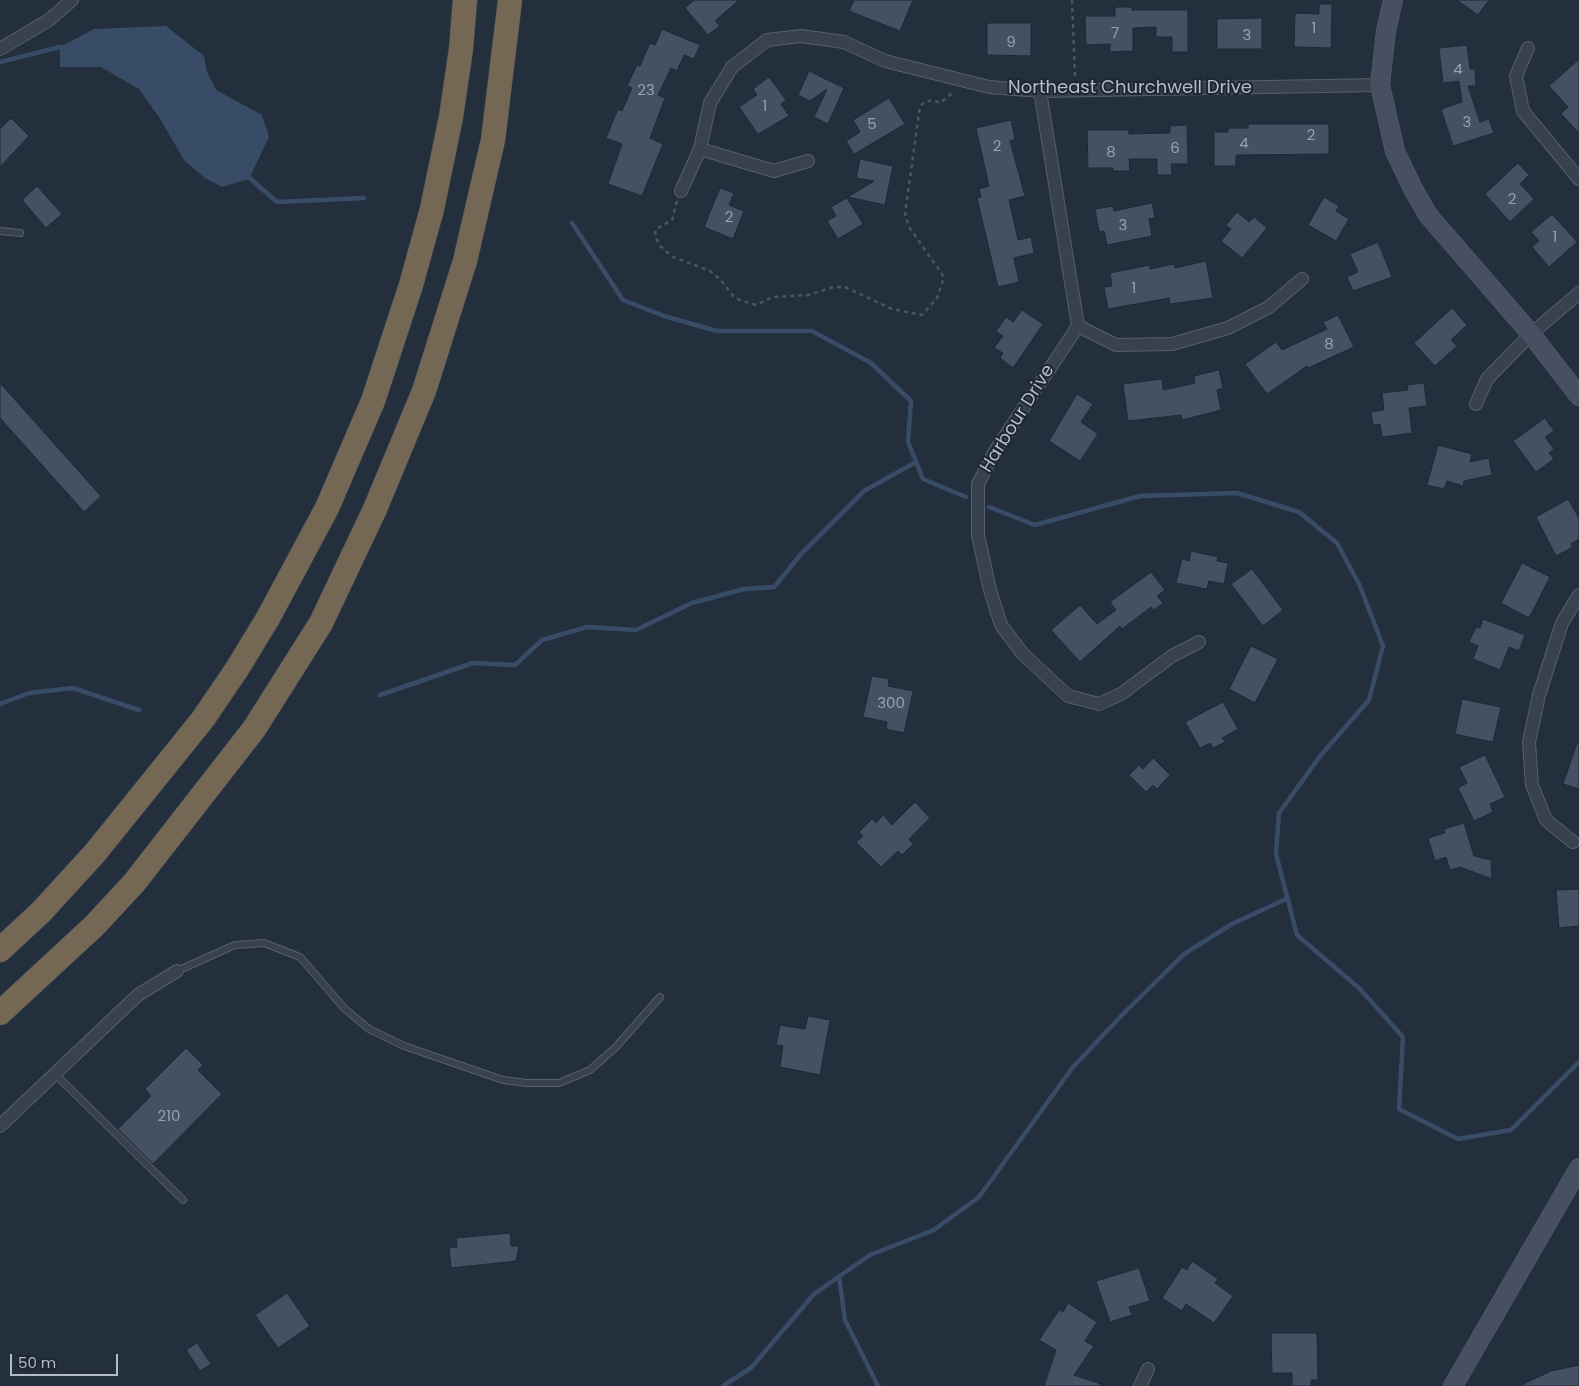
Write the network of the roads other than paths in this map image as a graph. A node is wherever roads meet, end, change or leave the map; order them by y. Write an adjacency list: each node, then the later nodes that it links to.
1 (72, 0): 6 (street)
2 (465, 0): 24 (highway)
3 (510, 0): 27 (highway)
4 (1393, 0): 7 (street)
5 (1528, 48): 11 (street)
6 (0, 49)
7 (1380, 85): 8 (street, Northeast Churchwell Drive); 18 (street)
8 (1040, 91): 9 (street, Northeast Churchwell Drive); 17 (street)
9 (700, 149): 10 (street); 12 (street, Northeast Churchwell Drive)
10 (808, 161)
11 (1579, 179)
12 (681, 191)
13 (0, 231): 14 (lane)
14 (20, 233)
15 (1302, 279): 17 (street)
16 (1579, 293): 18 (street)
17 (1078, 326): 22 (street, Harbour Drive)
18 (1531, 334): 19 (street); 20 (street)
19 (1579, 396)
20 (1476, 404)
21 (1579, 595): 23 (street)
22 (1199, 642)
23 (1572, 842)
24 (0, 950)
25 (177, 971): 26 (lane); 28 (street)
26 (660, 997)
27 (0, 1013)
28 (55, 1074): 29 (street); 31 (lane)
29 (0, 1126)
30 (1578, 1174): 34 (street)
31 (183, 1200)
32 (1148, 1369): 33 (street)
33 (1140, 1386)
34 (1453, 1386)

